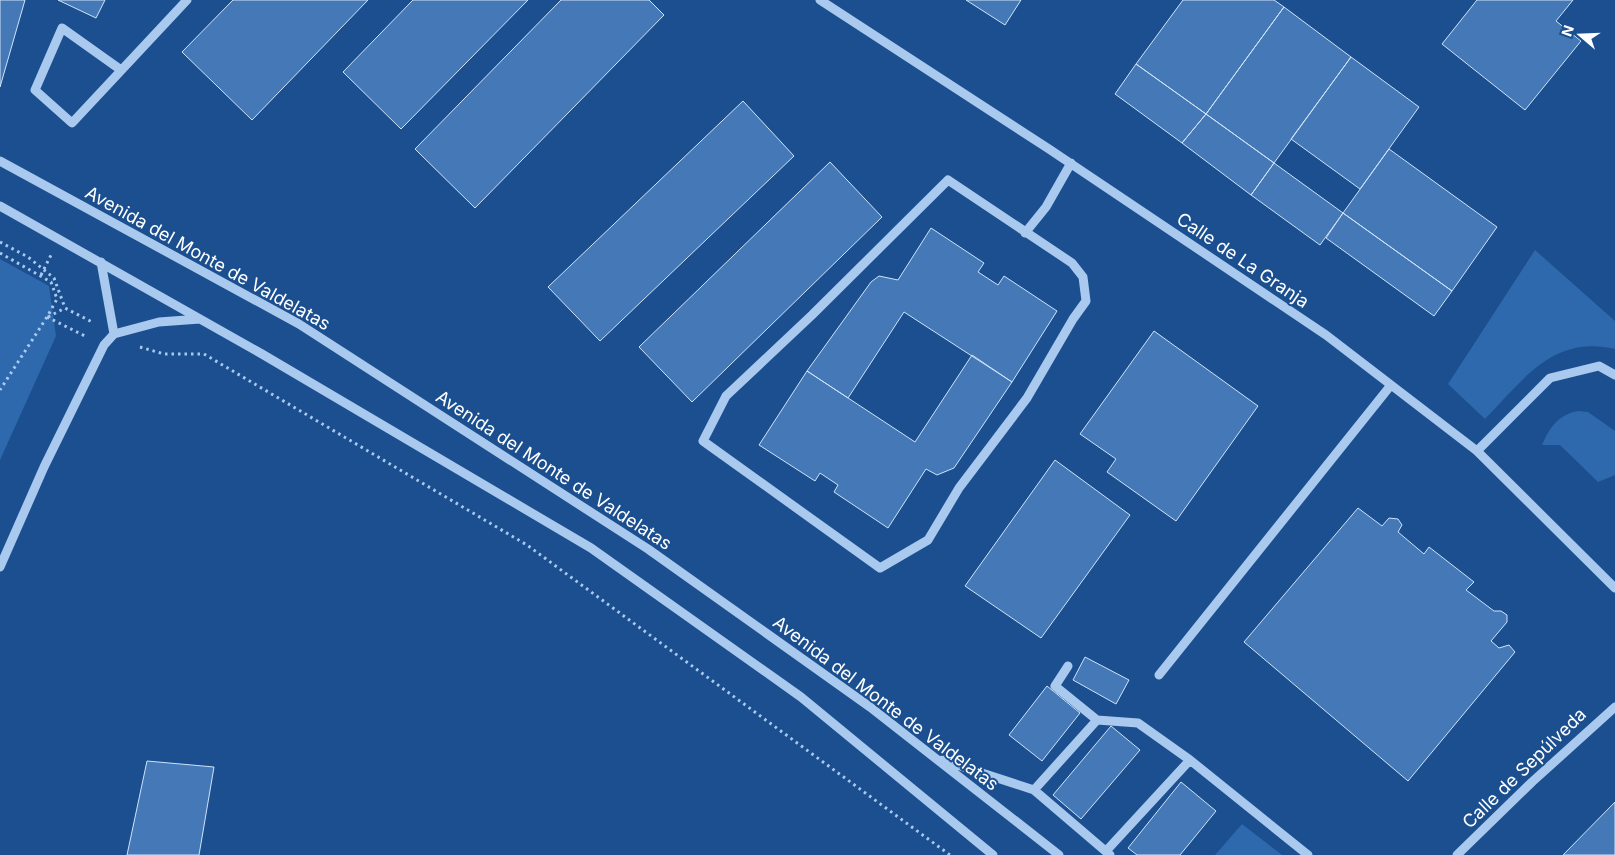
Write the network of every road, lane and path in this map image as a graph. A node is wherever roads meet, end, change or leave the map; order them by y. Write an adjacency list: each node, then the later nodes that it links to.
1 (187, 0): 3 (street)
2 (820, 0): 5 (street, Calle de La Granja)
3 (121, 70): 3 (street)
4 (0, 161): 26 (street, Avenida del Monte de Valdelatas)
5 (1070, 163): 7 (street); 17 (street, Calle de La Granja)
6 (0, 206): 10 (street)
7 (1025, 233): 7 (street)
8 (0, 242): 11 (path)
9 (0, 253): 11 (path)
10 (101, 262): 12 (street); 13 (street)
11 (47, 318): 14 (path); 18 (path)
12 (201, 319): 13 (street); 31 (street)
13 (114, 334): 14 (street)
14 (104, 346): 20 (street)
15 (142, 348): 30 (path)
16 (1615, 375): 19 (street)
17 (1391, 385): 19 (street, Calle de La Granja); 23 (street)
18 (0, 390)
19 (1477, 451): 21 (street, Calle de La Granja)
20 (0, 567)
21 (1615, 588)
22 (1068, 666): 25 (street)
23 (1159, 675)
24 (1615, 707): 34 (street, Calle de Sepúlveda)
25 (1097, 720): 27 (street); 28 (street)
26 (936, 758): 28 (street); 32 (street, Avenida del Monte de Valdelatas)
27 (1190, 760): 29 (street); 33 (street)
28 (1034, 790): 29 (street)
29 (1108, 853)
30 (950, 855)
31 (993, 855)
32 (1059, 855)
33 (1308, 855)
34 (1457, 855)

